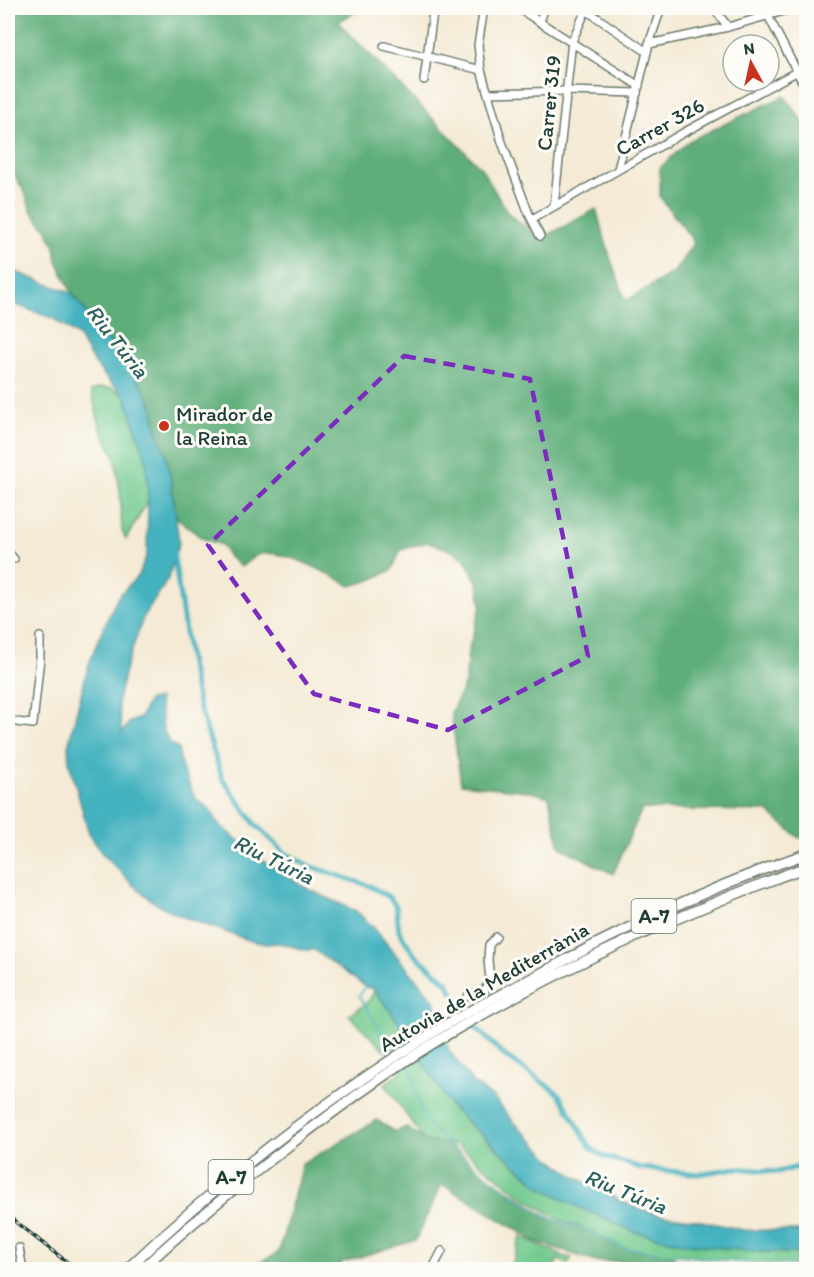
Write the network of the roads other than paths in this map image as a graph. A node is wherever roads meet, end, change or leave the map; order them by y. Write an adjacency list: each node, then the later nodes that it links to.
1 (484, 8): 18 (street)
2 (518, 8): 11 (street)
3 (545, 8): 11 (street)
4 (714, 8): 12 (street)
5 (764, 8): 10 (street)
6 (794, 8): 10 (street)
7 (586, 9): 13 (street, Carrer 319); 15 (street)
8 (658, 9): 15 (street)
9 (433, 12): 16 (street)
10 (767, 15): 12 (street); 19 (street)
11 (540, 21): 13 (street)
12 (728, 27): 15 (street)
13 (572, 41): 22 (street); 23 (street, Carrer 319)
14 (384, 46): 16 (street)
15 (648, 48): 22 (street)
16 (427, 56): 18 (street); 20 (street)
17 (807, 69): 19 (street, Carrer 326)
18 (481, 70): 24 (street)
19 (798, 71): 21 (street); 25 (street, Carrer 326)
20 (424, 80)
21 (807, 89)
22 (638, 90): 23 (street); 25 (street)
23 (566, 91): 24 (street); 26 (street, Carrer 319)
24 (488, 93): 27 (street)
25 (618, 169): 26 (street, Carrer 326)
26 (554, 206): 27 (street, Carrer 326)
27 (532, 219): 28 (street)
28 (540, 236)
29 (8, 552): 30 (street)
30 (14, 559)
31 (39, 637): 32 (street)
32 (8, 721)
33 (807, 854): 36 (highway, Autovia de la Mediterrània / A-7)
34 (807, 867): 36 (highway, Autovia de la Mediterrània / A-7)
35 (496, 937): 37 (street)
36 (509, 995): 38 (highway, Autovia de la Mediterrània / A-7)
37 (468, 996)
38 (346, 1097): 42 (highway, Autovia de la Mediterrània / A-7); 43 (highway, Autovia de la Mediterrània / A-7)
39 (19, 1248): 41 (street)
40 (442, 1251): 44 (street)
41 (23, 1269)
42 (126, 1269)
43 (141, 1269)
44 (432, 1269)

